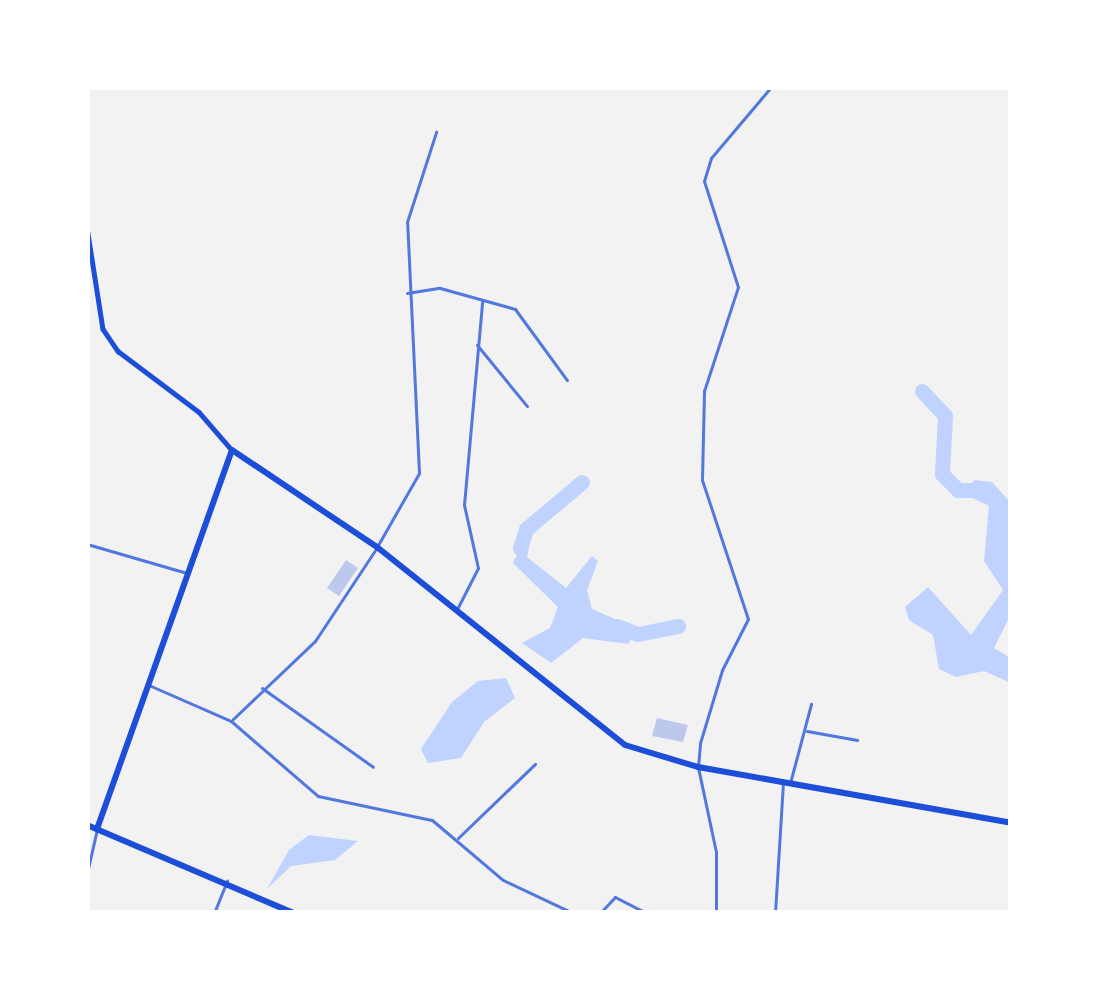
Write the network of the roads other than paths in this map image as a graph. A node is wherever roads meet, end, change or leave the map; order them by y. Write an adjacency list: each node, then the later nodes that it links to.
1 (771, 87): 22 (street)
2 (436, 131): 4 (street)
3 (87, 226): 9 (main road)
4 (407, 293): 5 (street); 11 (street)
5 (482, 302): 6 (street); 7 (street)
6 (476, 344): 8 (street); 13 (street)
7 (567, 380)
8 (527, 406)
9 (232, 449): 11 (main road); 12 (main road)
10 (87, 544): 12 (street)
11 (377, 547): 13 (main road); 15 (street)
12 (188, 574): 14 (main road)
13 (454, 612): 22 (main road)
14 (149, 685): 17 (street); 26 (main road)
15 (260, 687): 17 (street); 21 (street)
16 (811, 704): 18 (street)
17 (231, 722): 27 (street)
18 (805, 731): 19 (street); 23 (street)
19 (856, 740)
20 (535, 764): 27 (street)
21 (373, 766)
22 (698, 767): 23 (main road); 35 (street)
23 (786, 784): 24 (main road); 36 (street)
24 (1011, 823)
25 (87, 825): 26 (main road)
26 (97, 829): 28 (street); 29 (main road)
27 (457, 838): 32 (street)
28 (87, 873)
29 (226, 880): 30 (street); 31 (main road)
30 (214, 913)
31 (293, 913)
32 (573, 913)
33 (600, 913): 34 (street)
34 (647, 913)
35 (716, 913)
36 (775, 913)

